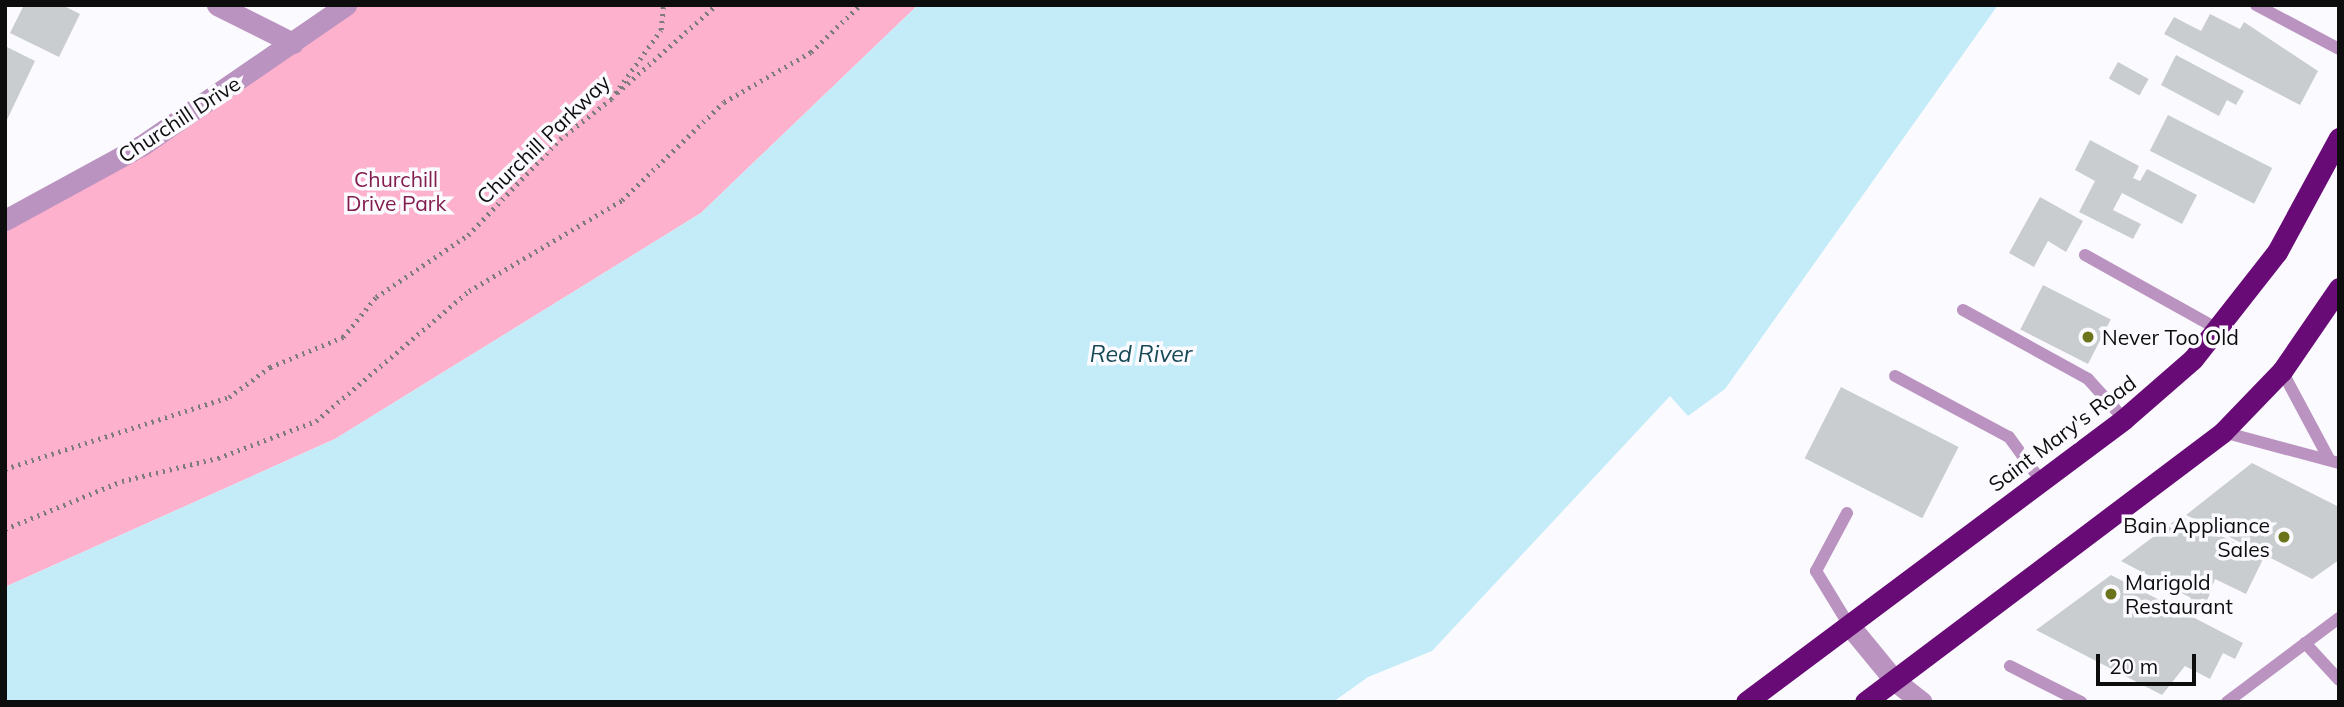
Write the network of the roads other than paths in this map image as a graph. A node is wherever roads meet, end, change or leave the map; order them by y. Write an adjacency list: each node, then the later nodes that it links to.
1 (216, 5): 4 (street)
2 (346, 5): 4 (street, Churchill Drive)
3 (2256, 5): 5 (lane)
4 (293, 43): 7 (street, Churchill Drive)
5 (2339, 48)
6 (2339, 138): 11 (highway, Saint Mary's Road)
7 (5, 220)
8 (2085, 255): 11 (lane)
9 (2339, 288): 12 (highway)
10 (1963, 310): 14 (lane)
11 (2220, 330): 14 (highway, Saint Mary's Road)
12 (2282, 371): 15 (highway); 16 (lane)
13 (1895, 376): 17 (lane)
14 (2124, 419): 17 (highway, Saint Mary's Road)
15 (2223, 432): 16 (lane); 24 (highway)
16 (2333, 460)
17 (2041, 481): 20 (highway, Saint Mary's Road)
18 (1847, 513): 20 (lane)
19 (2339, 618): 21 (lane)
20 (1849, 625): 24 (street); 25 (highway, Saint Mary's Road)
21 (2305, 643): 23 (lane); 29 (lane)
22 (2010, 666): 28 (lane)
23 (2339, 680)
24 (1895, 681): 26 (highway); 27 (street)
25 (1746, 702)
26 (1866, 702)
27 (1922, 702)
28 (2081, 702)
29 (2227, 702)

